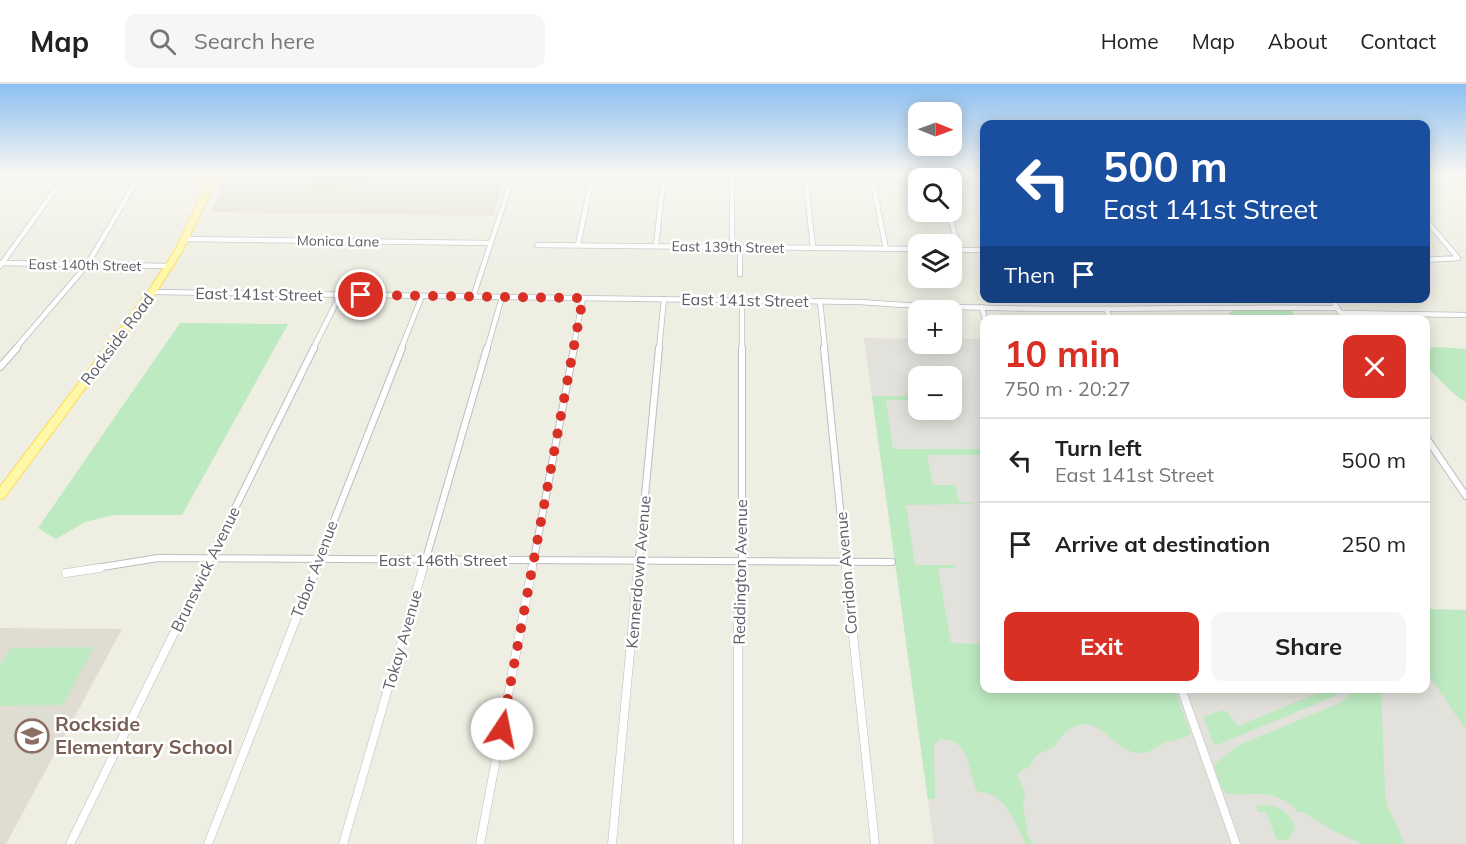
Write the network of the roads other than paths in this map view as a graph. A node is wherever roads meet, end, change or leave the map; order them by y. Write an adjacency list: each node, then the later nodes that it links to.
1 (41, 208): 24 (street)
2 (120, 208): 25 (street)
3 (199, 208): 11 (main road, Rockside Road)
4 (502, 208): 12 (street)
5 (586, 208): 14 (street)
6 (661, 208): 15 (street)
7 (732, 208): 16 (street)
8 (809, 208): 18 (street)
9 (878, 208): 19 (street)
10 (1430, 225): 23 (street)
11 (185, 238): 12 (street, Monica Lane); 26 (main road, Rockside Road)
12 (491, 243): 31 (street)
13 (537, 245): 14 (street, East 139th Street)
14 (578, 245): 15 (street, East 139th Street)
15 (657, 246): 16 (street, East 139th Street)
16 (732, 247): 17 (street, East 139th Street)
17 (740, 247): 18 (street, East 139th Street); 27 (street)
18 (813, 248): 19 (street, East 139th Street)
19 (886, 249): 20 (street, East 139th Street)
20 (908, 249)
21 (962, 250): 22 (street)
22 (980, 250)
23 (1430, 260)
24 (1, 264): 25 (street, East 140th Street)
25 (87, 265): 26 (street, East 140th Street); 45 (street)
26 (169, 266): 28 (main road, Rockside Road)
27 (740, 274)
28 (152, 292): 29 (street, East 141st Street); 47 (main road, Rockside Road)
29 (340, 295): 30 (street, East 141st Street); 49 (street, Brunswick Avenue)
30 (422, 296): 31 (street, East 141st Street); 50 (street, Tabor Avenue)
31 (473, 297): 32 (street, East 141st Street)
32 (502, 297): 33 (street, East 141st Street); 51 (street, Tokay Avenue)
33 (583, 298): 34 (street, East 141st Street); 52 (street)
34 (663, 299): 35 (street, East 141st Street); 53 (street, Kennerdown Avenue)
35 (742, 300): 36 (street, East 141st Street); 54 (street, Reddington Avenue)
36 (820, 301): 38 (street, East 141st Street); 55 (street, Corridon Avenue)
37 (1334, 303): 40 (street)
38 (982, 307): 39 (street, East 141st Street); 41 (street)
39 (1106, 309): 40 (street, East 141st Street); 42 (street)
40 (1339, 311): 43 (street); 44 (street, East 141st Street)
41 (984, 315)
42 (1109, 315)
43 (1342, 315)
44 (1466, 315)
45 (0, 367)
46 (1430, 443): 48 (street)
47 (0, 495)
48 (1466, 496)
49 (210, 559): 50 (street, East 146th Street); 57 (street, East 146th Street); 59 (street, Brunswick Avenue)
50 (317, 560): 51 (street, East 146th Street); 60 (street, Tabor Avenue)
51 (425, 560): 52 (street, East 146th Street); 61 (street, Tokay Avenue)
52 (534, 561): 53 (street, East 146th Street); 62 (street)
53 (639, 561): 54 (street, East 146th Street); 63 (street, Kennerdown Avenue)
54 (742, 562): 55 (street, East 146th Street); 64 (street, Reddington Avenue)
55 (845, 562): 56 (street, East 146th Street); 65 (street, Corridon Avenue)
56 (892, 562)
57 (66, 573)
58 (1182, 693): 66 (street)
59 (70, 844)
60 (208, 844)
61 (343, 844)
62 (480, 844)
63 (612, 844)
64 (738, 844)
65 (875, 844)
66 (1236, 844)

